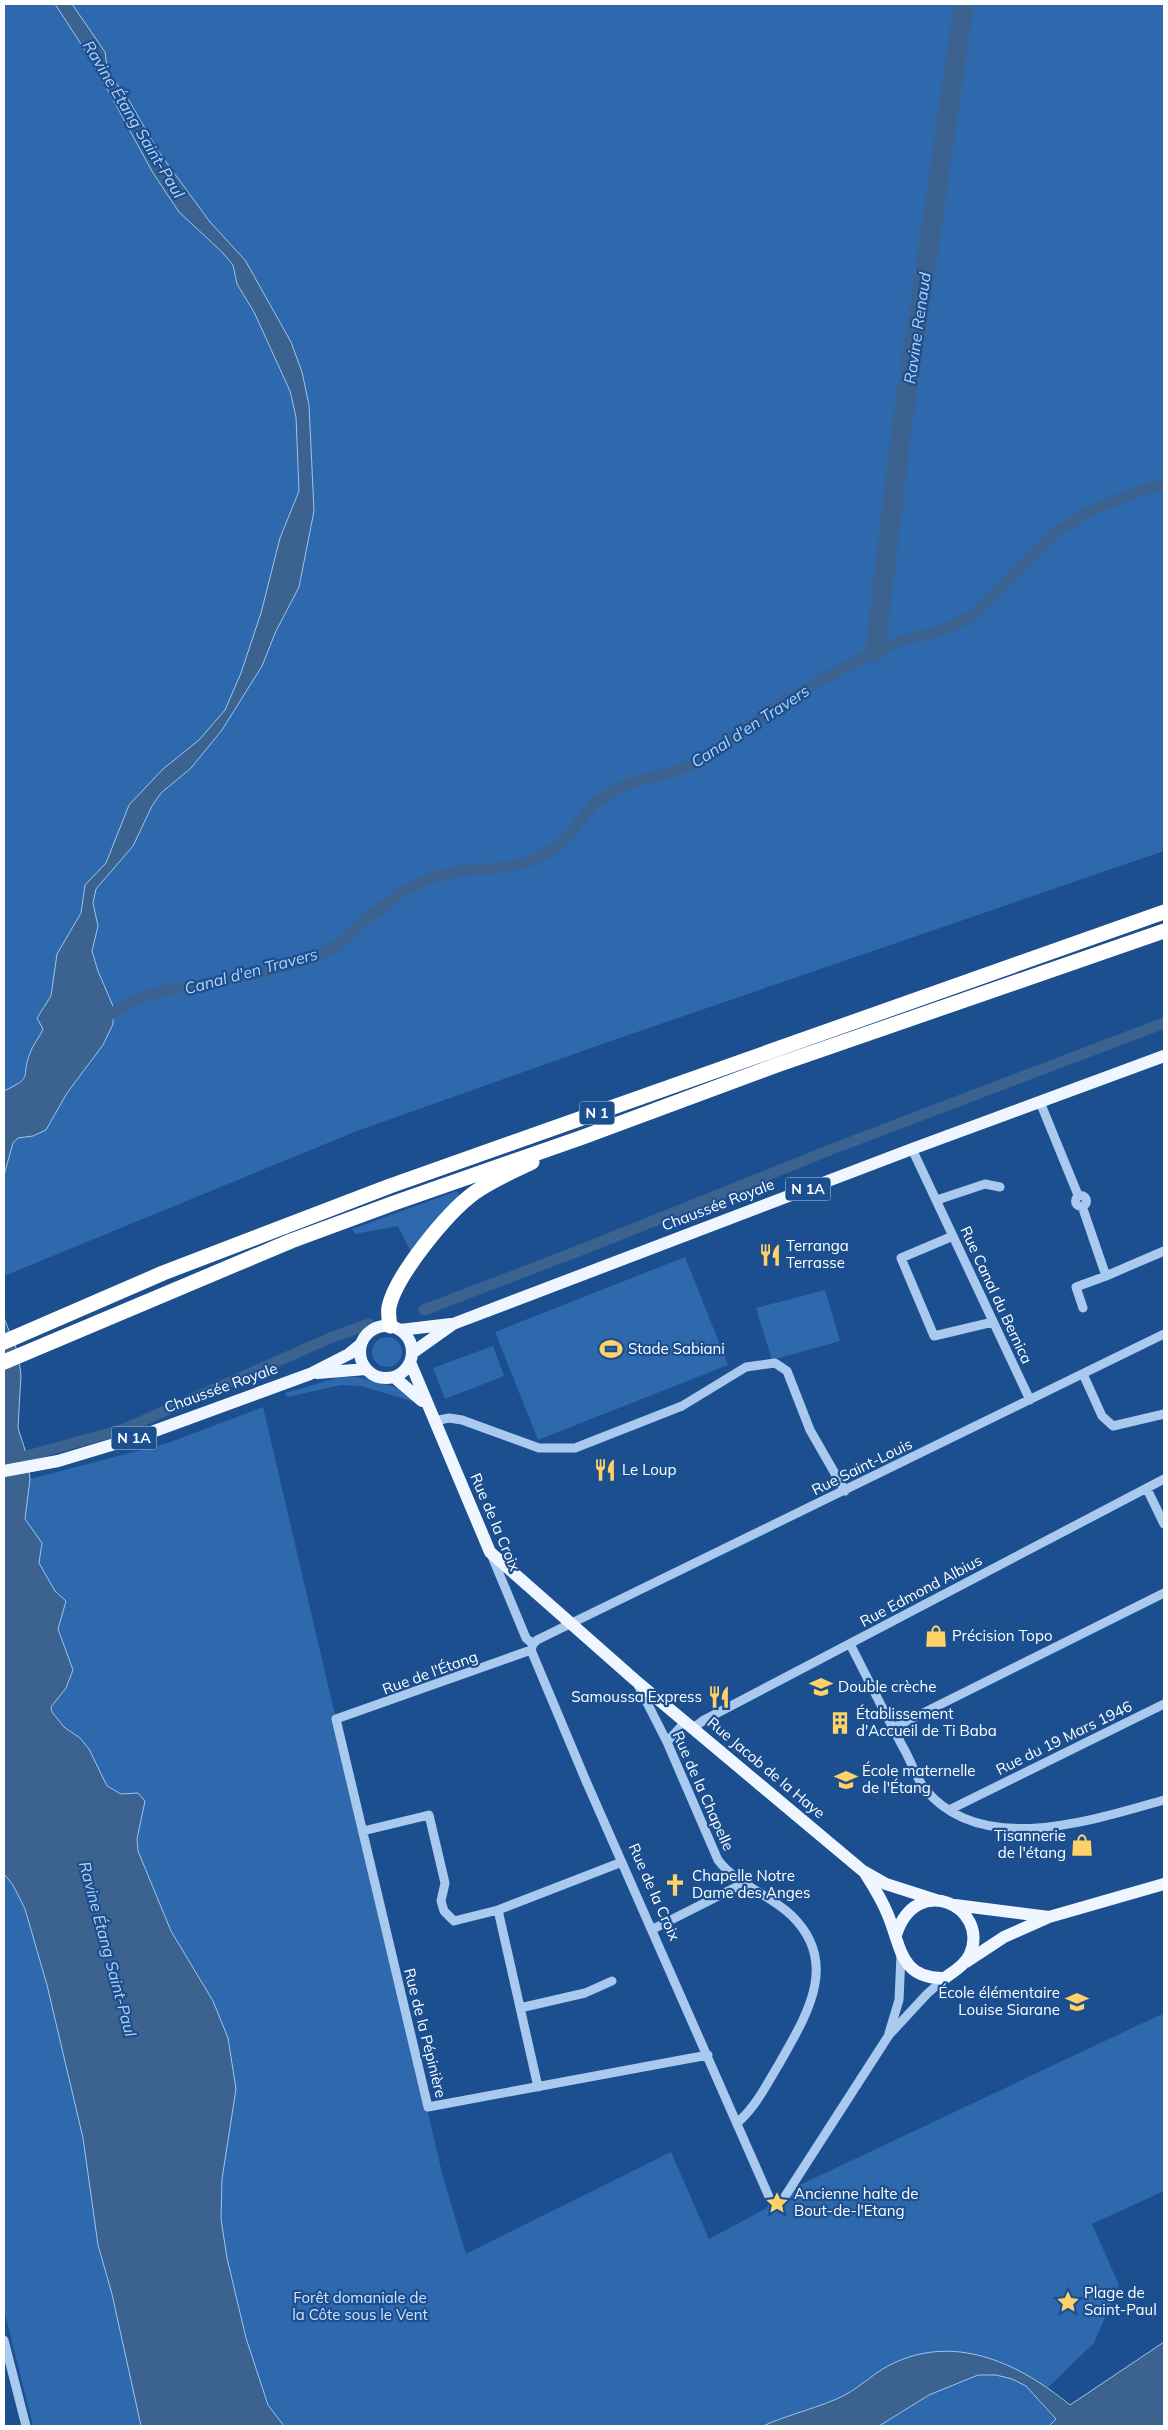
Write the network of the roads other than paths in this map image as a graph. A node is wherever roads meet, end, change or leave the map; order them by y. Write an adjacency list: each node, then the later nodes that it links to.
1 (1164, 912): 17 (highway, N 1)
2 (1164, 931): 5 (highway, N 1)
3 (1164, 1056): 4 (main road, Chaussée Royale / N 1A)
4 (1040, 1102): 6 (main road, Chaussée Royale / N 1A); 11 (street)
5 (583, 1137): 15 (highway); 20 (highway, N 1)
6 (912, 1149): 8 (street, Rue Canal du Bernica); 14 (main road, Chaussée Royale / N 1A)
7 (1000, 1187): 8 (street)
8 (937, 1200): 9 (street, Rue Canal du Bernica)
9 (953, 1236): 13 (street, Rue Canal du Bernica); 13 (street)
10 (1164, 1251): 11 (street)
11 (1106, 1276): 12 (street)
12 (1083, 1308)
13 (993, 1322): 25 (street, Rue Canal du Bernica)
14 (453, 1324): 15 (main road, Chaussée Royale / N 1A); 19 (main road, Chaussée Royale / N 1A)
15 (395, 1328): 18 (main road); 19 (main road)
16 (1164, 1334): 23 (street, Rue Saint-Louis)
17 (4, 1342)
18 (360, 1345): 21 (main road); 22 (main road, Chaussée Royale / N 1A)
19 (411, 1358): 24 (main road); 26 (main road, Rue de la Croix)
20 (4, 1362)
21 (366, 1369): 22 (main road, Chaussée Royale / N 1A); 24 (main road)
22 (310, 1374): 29 (main road, Chaussée Royale / N 1A)
23 (1083, 1374): 25 (street, Rue Saint-Louis); 27 (street)
24 (394, 1377): 26 (main road, Rue de la Croix)
25 (1030, 1400): 32 (street, Rue Saint-Louis)
26 (427, 1406): 28 (main road, Rue de la Croix)
27 (1164, 1414)
28 (434, 1421): 32 (street); 34 (main road, Rue de la Croix)
29 (4, 1470)
30 (1164, 1479): 31 (street, Rue Edmond Albius)
31 (1147, 1488): 33 (street); 37 (street, Rue Edmond Albius)
32 (845, 1491): 36 (street, Rue Saint-Louis)
33 (1164, 1524)
34 (490, 1552): 36 (main road, Rue Jacob de la Haye); 38 (street, Rue de la Croix)
35 (1164, 1593): 43 (street)
36 (571, 1624): 38 (street, Rue Saint-Louis); 39 (main road, Rue Jacob de la Haye)
37 (850, 1644): 42 (street, Rue Edmond Albius); 43 (street)
38 (532, 1647): 41 (street, Rue de l'Étang); 48 (street, Rue de la Croix)
39 (635, 1680): 42 (main road, Rue Jacob de la Haye); 44 (street, Rue de la Chapelle)
40 (1164, 1704): 46 (street, Rue du 19 Mars 1946)
41 (336, 1719): 47 (street, Rue de la Pépinière)
42 (689, 1725): 44 (street, Rue Edmond Albius); 49 (main road, Rue Jacob de la Haye)
43 (893, 1728): 46 (street)
44 (667, 1742): 50 (street, Rue de la Chapelle)
45 (1164, 1800): 46 (street)
46 (949, 1810)
47 (363, 1831): 54 (street); 65 (street, Rue de la Pépinière)
48 (622, 1862): 54 (street); 56 (street, Rue de la Croix)
49 (864, 1871): 52 (main road, Rue Jacob de la Haye); 57 (main road, Rue Jacob de la Haye)
50 (744, 1883): 56 (street); 66 (street, Rue de la Chapelle)
51 (1164, 1884): 55 (main road)
52 (936, 1900): 53 (main road); 57 (main road)
53 (956, 1905): 55 (main road); 59 (main road)
54 (498, 1910): 62 (street)
55 (1049, 1917): 59 (main road)
56 (653, 1929): 64 (street, Rue de la Croix)
57 (896, 1935): 58 (main road)
58 (901, 1955): 60 (main road); 63 (street, Rue de la Croix)
59 (962, 1965): 60 (main road)
60 (945, 1978): 63 (street, Rue de la Croix)
61 (612, 1982): 62 (street)
62 (520, 2008): 65 (street)
63 (889, 2035): 66 (street, Rue de la Croix)
64 (708, 2055): 65 (street, Rue de la Pépinière); 66 (street, Rue de la Croix)
65 (538, 2087)
66 (737, 2123)
67 (4, 2340): 68 (street)
68 (26, 2426)

